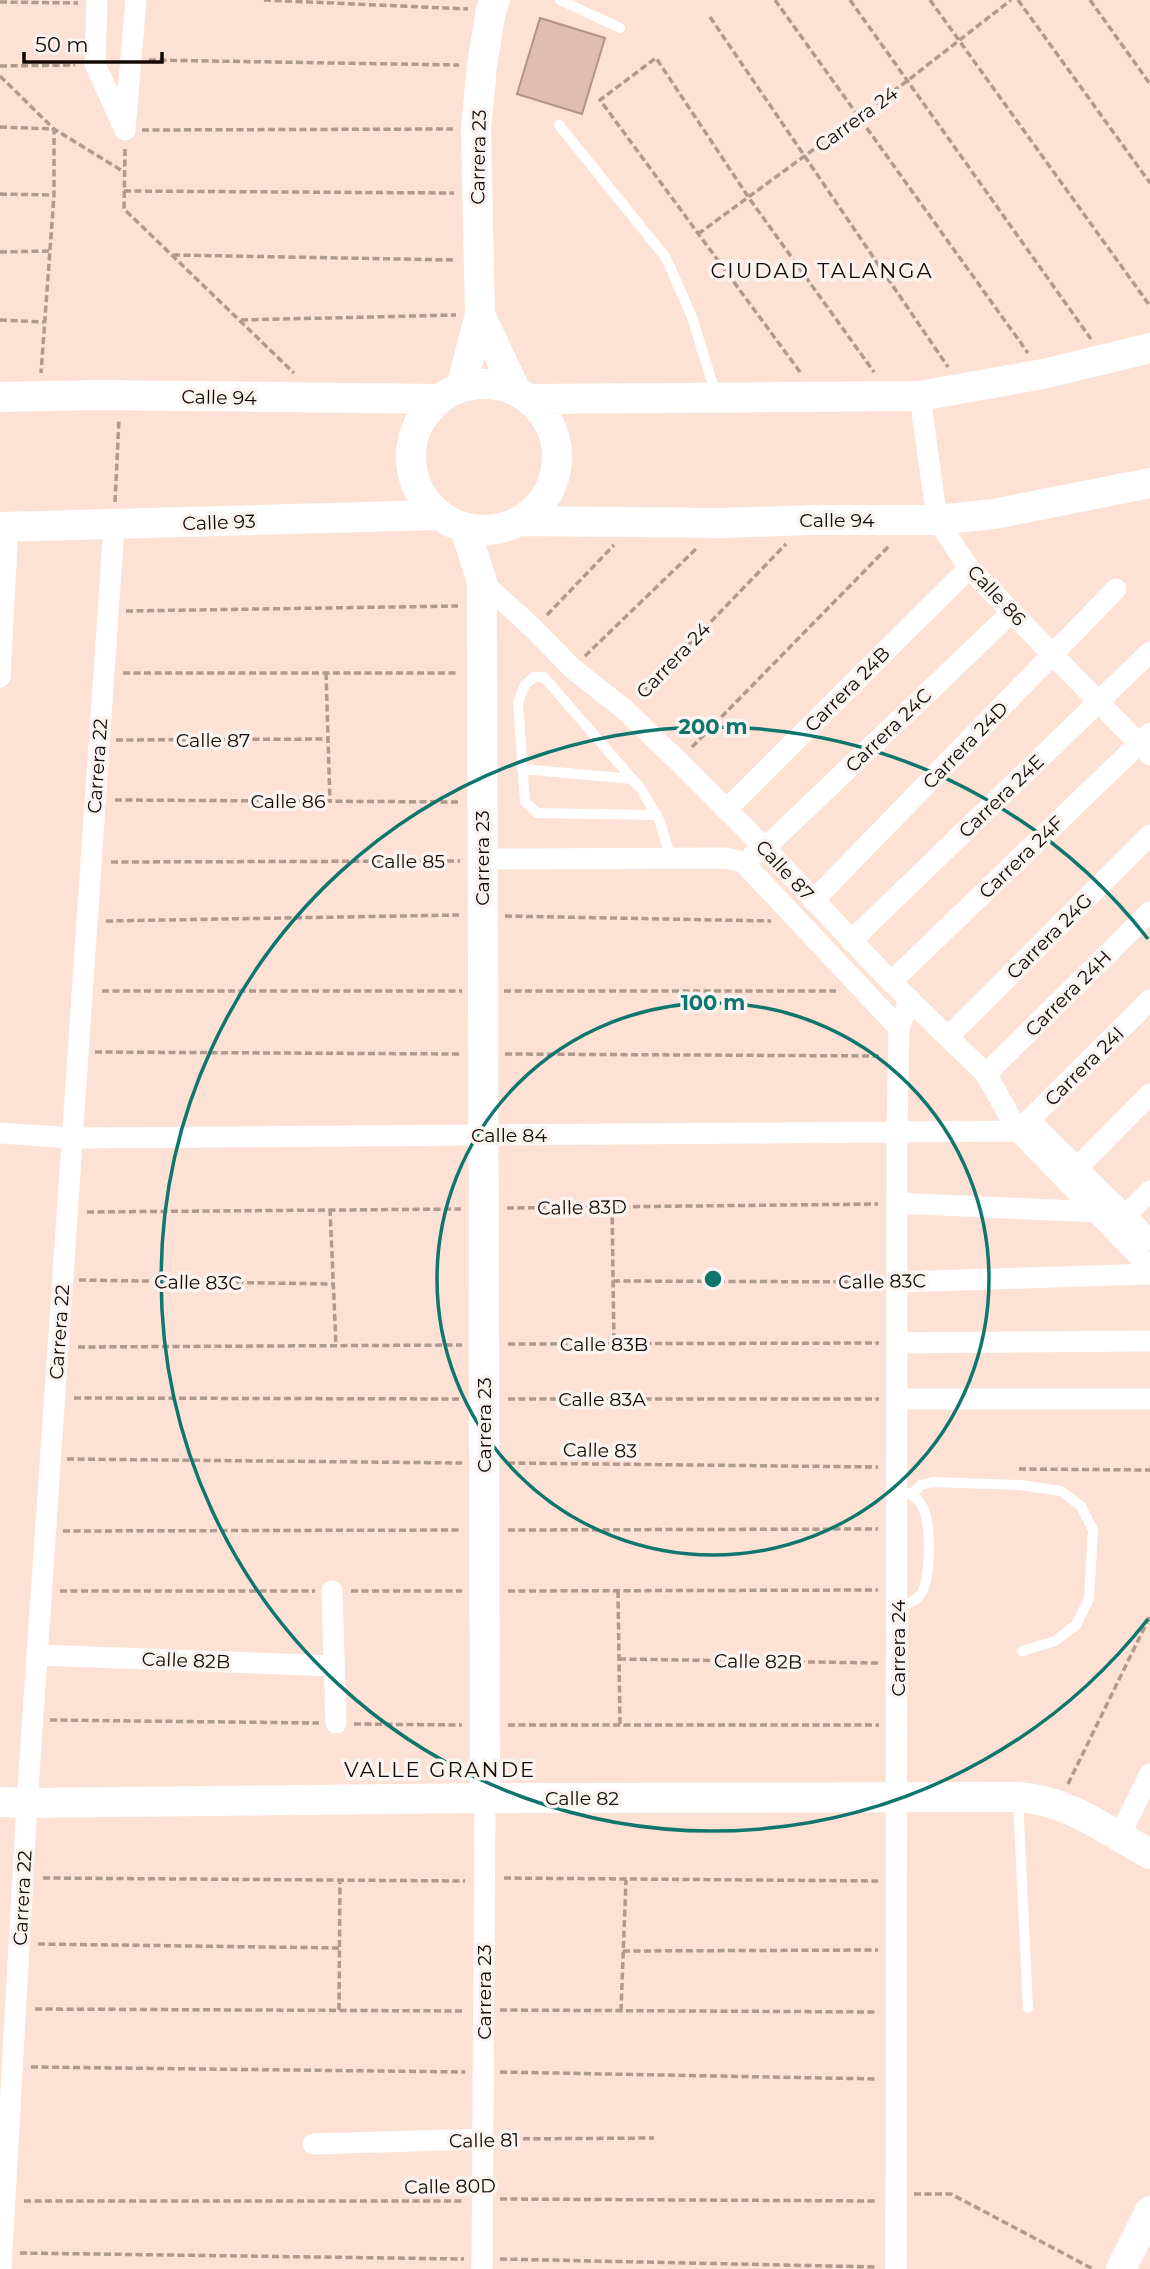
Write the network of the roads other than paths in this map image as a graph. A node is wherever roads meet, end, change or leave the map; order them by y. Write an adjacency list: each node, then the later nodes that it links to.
1 (136, 0): 3 (street)
2 (560, 0): 5 (lane)
3 (97, 2)
4 (493, 5): 7 (street, Carrera 23)
5 (620, 28)
6 (559, 125): 13 (lane)
7 (481, 315): 9 (street, Carrera 23); 10 (street, Carrera 23)
8 (1150, 348): 12 (street)
9 (450, 393): 10 (street); 11 (street, Calle 94); 15 (street)
10 (522, 395): 13 (street); 17 (street)
11 (0, 397)
12 (906, 397): 13 (street); 16 (street, Calle 86)
13 (717, 398)
14 (1150, 483): 16 (street, Calle 94)
15 (438, 515): 18 (street, Calle 93); 20 (street)
16 (926, 520): 17 (street, Calle 94); 21 (street, Calle 86)
17 (516, 523): 20 (street); 23 (street, Carrera 23)
18 (114, 526): 19 (street, Calle 93); 53 (street, Carrera 22)
19 (4, 527): 27 (street)
20 (465, 528): 23 (street, Carrera 23)
21 (969, 568): 24 (street, Calle 86); 32 (street, Carrera 24B)
22 (1116, 589): 26 (street, Carrera 24D)
23 (481, 594): 32 (street, Calle 87); 37 (street, Carrera 23)
24 (1012, 612): 26 (street, Calle 86); 35 (street, Carrera 24C)
25 (1150, 652): 28 (street, Carrera 24E)
26 (1053, 654): 28 (street, Calle 86); 39 (street, Carrera 24D)
27 (0, 677)
28 (1098, 702): 29 (street, Calle 86); 41 (street, Carrera 24E)
29 (1146, 744): 42 (street, Carrera 24F)
30 (522, 769): 31 (lane); 31 (lane); 33 (lane)
31 (632, 779): 33 (lane)
32 (726, 810): 35 (street, Calle 87)
33 (657, 815): 36 (lane)
34 (1150, 835): 46 (street, Carrera 24G)
35 (765, 848): 38 (street, Carrera 24C); 39 (street, Calle 87)
36 (671, 858): 37 (street); 38 (street)
37 (482, 859): 52 (street, Carrera 23)
38 (734, 860): 45 (street)
39 (813, 901): 41 (street, Calle 87)
40 (1150, 912): 47 (street, Carrera 24H)
41 (851, 941): 42 (street, Calle 87)
42 (891, 982): 43 (street, Calle 87)
43 (910, 999): 45 (street, Carrera 24); 46 (street, Calle 87)
44 (1150, 1000): 49 (street, Carrera 24I)
45 (899, 1028): 50 (street, Carrera 24)
46 (948, 1037): 47 (street, Calle 87)
47 (986, 1074): 49 (street, Calle 87)
48 (1150, 1094): 54 (street)
49 (1024, 1126): 50 (street, Calle 84); 54 (street, Calle 87)
50 (897, 1132): 52 (street, Calle 84); 56 (street, Carrera 24)
51 (0, 1133): 53 (street, Calle 84)
52 (483, 1135): 53 (street, Calle 84); 77 (street, Carrera 23)
53 (72, 1138): 71 (street, Carrera 22)
54 (1071, 1174): 57 (street); 58 (street)
55 (1150, 1191): 58 (street)
56 (897, 1203): 57 (street); 62 (street, Carrera 24)
57 (1096, 1212): 58 (street)
58 (1118, 1222): 59 (street); 60 (street)
59 (1150, 1240)
60 (1150, 1268)
61 (1150, 1274): 62 (street, Calle 83C)
62 (897, 1282): 64 (street, Carrera 24)
63 (1150, 1341): 64 (street)
64 (897, 1343): 65 (street, Carrera 24)
65 (897, 1399): 66 (street); 67 (street, Carrera 24)
66 (1150, 1399)
67 (902, 1483): 69 (street, Carrera 24); 69 (lane); 70 (lane)
68 (332, 1591): 72 (street)
69 (898, 1599): 75 (street, Carrera 24)
70 (1022, 1651)
71 (37, 1655): 72 (street, Calle 82B); 78 (street, Carrera 22)
72 (334, 1666): 73 (street)
73 (336, 1723)
74 (1150, 1774): 79 (street)
75 (898, 1797): 76 (street, Calle 82); 77 (street, Calle 82); 87 (street, Carrera 24)
76 (1018, 1797): 79 (street, Calle 82); 81 (lane)
77 (485, 1798): 78 (street, Calle 82); 82 (street, Carrera 23)
78 (14, 1802): 85 (street, Carrera 22)
79 (1119, 1837): 80 (street, Calle 82)
80 (1150, 1854)
81 (1028, 2008)
82 (483, 2139): 83 (street, Calle 81); 86 (street, Carrera 23)
83 (313, 2144)
84 (1150, 2211): 88 (street)
85 (1, 2261)
86 (482, 2264)
87 (896, 2268)
88 (1121, 2269)

